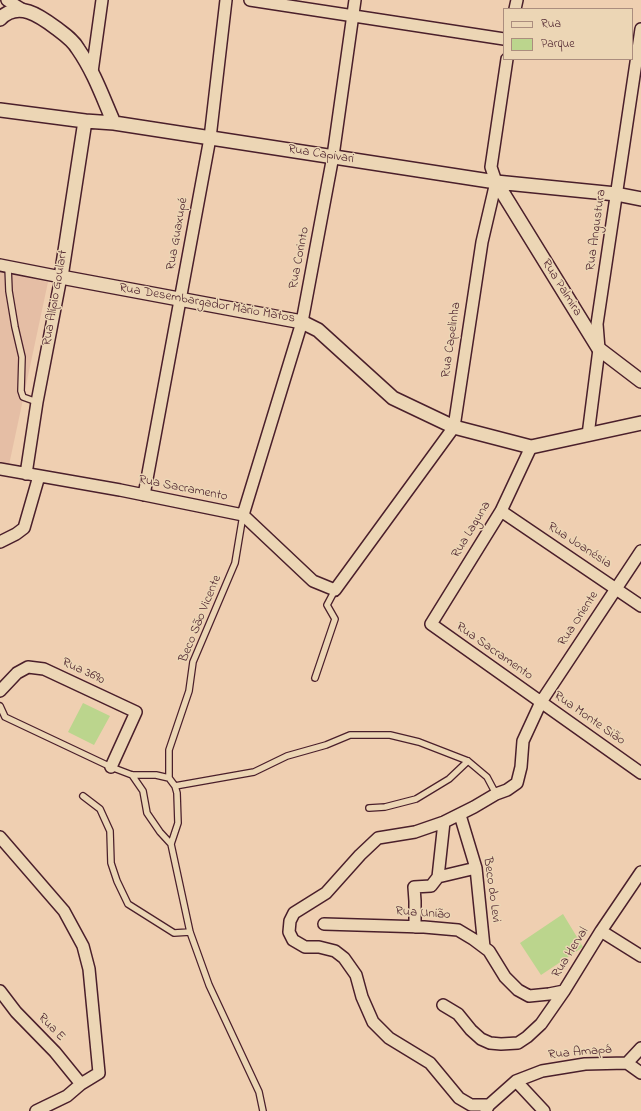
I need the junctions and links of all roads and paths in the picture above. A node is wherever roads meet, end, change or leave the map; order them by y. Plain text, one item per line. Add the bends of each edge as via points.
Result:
1 (7, 0) edge
2 (102, 0) edge
3 (226, 0) edge
4 (250, 0) edge
5 (355, 0) edge
6 (23, 10) junction
7 (352, 15) junction
8 (0, 19) edge
9 (641, 29) edge
10 (503, 39) edge
11 (96, 43) junction
12 (78, 47) junction
13 (637, 58) edge
14 (507, 60) edge
15 (92, 72) junction
16 (0, 110) edge
17 (85, 121) junction
18 (114, 123) junction
19 (210, 138) junction
20 (333, 156) junction
21 (496, 182) junction
22 (616, 194) junction
23 (641, 199) edge
24 (4, 266) edge
25 (61, 277) junction
26 (181, 299) junction
27 (302, 322) junction
28 (599, 349) junction
29 (641, 381) edge
30 (38, 402) junction
31 (641, 423) edge
32 (454, 427) junction
33 (588, 435) junction
34 (531, 447) junction
35 (0, 469) edge
36 (26, 474) junction
37 (39, 476) junction
38 (144, 496) junction
39 (501, 511) junction
40 (243, 515) junction
41 (0, 542) edge
42 (641, 551) edge
43 (616, 588) junction
44 (335, 590) junction
45 (641, 606) edge
46 (431, 624) joint
47 (315, 678) dead end
48 (0, 690) edge
49 (541, 702) junction
50 (0, 706) edge
51 (468, 761) junction
52 (111, 767) junction
53 (641, 773) edge
54 (132, 775) junction
55 (169, 778) junction
56 (175, 786) junction
57 (496, 794) junction
58 (84, 796) dead end
59 (369, 808) dead end
60 (460, 814) junction
61 (444, 822) junction
62 (0, 838) edge
63 (171, 844) junction
64 (476, 868) junction
65 (641, 872) edge
66 (438, 877) junction
67 (324, 924) dead end
68 (415, 926) junction
69 (601, 931) junction
70 (190, 932) junction
71 (484, 947) junction
72 (641, 956) edge
73 (0, 991) edge
74 (564, 991) junction
75 (443, 1005) dead end
76 (641, 1048) edge
77 (627, 1063) junction
78 (641, 1073) edge
79 (516, 1081) junction
80 (81, 1084) junction
81 (488, 1108) edge
82 (36, 1111) edge
83 (263, 1111) edge
84 (544, 1111) edge

1 - 6 street
2 - 11 street
3 - 19 street, Rua Guaxupé
4 - 7 street
5 - 7 street, Rua Corinto
6 - 8 street via 10,11
6 - 12 street via 34,13
7 - 10 street
7 - 20 street, Rua Corinto
9 - 13 street, Rua Angustura
11 - 12 street via 84,48
11 - 15 street
12 - 15 street
13 - 22 street, Rua Angustura
14 - 21 street, Rua Capelinha via 491,167
15 - 18 street
16 - 17 street, Rua Capivari
17 - 18 street, Rua Capivari
17 - 25 street, Rua Alípio Goulart
18 - 19 street, Rua Capivari
19 - 20 street, Rua Capivari
19 - 26 street, Rua Guaxupé
20 - 21 street, Rua Capivari
20 - 27 street, Rua Corinto
21 - 22 street, Rua Capivari
21 - 28 street, Rua Palmira
21 - 32 street, Rua Capelinha via 482,242
22 - 23 street, Rua Capivari
22 - 28 street, Rua Angustura via 598,324
24 - 25 street, Rua Desembargador Mário Matos
24 - 30 lane via 22,357 21,391 23,396
25 - 26 street, Rua Desembargador Mário Matos
25 - 30 street, Rua Alípio Goulart
26 - 27 street, Rua Desembargador Mário Matos
26 - 38 street, Rua Guaxupé
27 - 32 street, Rua Desembargador Mário Matos via 318,330 392,398
27 - 40 street, Rua Corinto
28 - 29 street, Rua Palmira
28 - 33 street, Rua Angustura
30 - 36 street, Rua Alípio Goulart
31 - 33 street, Rua Desembargador Mário Matos
32 - 34 street, Rua Desembargador Mário Matos
32 - 44 street, Rua Capelinha
33 - 34 street, Rua Desembargador Mário Matos
34 - 39 street, Rua Laguna
35 - 36 street, Rua Sacramento
36 - 37 street, Rua Sacramento
37 - 38 street, Rua Sacramento
37 - 41 street via 24,528
38 - 40 street, Rua Sacramento
39 - 43 street, Rua Joanésia
39 - 46 street, Rua Laguna
40 - 44 street via 313,581
40 - 55 lane, Beco São Vicente via 236,564 193,662 189,691 169,750
42 - 43 street, Rua Oriente
43 - 45 street, Rua Joanésia
43 - 49 street, Rua Oriente
44 - 47 lane via 327,605 335,618
46 - 49 street, Rua Sacramento
48 - 52 street, Rua 3690 via 17,673 28,667 44,669 136,712
49 - 53 street, Rua Monte Sião
49 - 57 street, Rua Oriente via 523,741 517,783
50 - 52 lane via 6,717
51 - 56 lane via 419,742 390,735 350,735 287,756 254,772
51 - 57 lane via 486,777
51 - 59 lane via 448,779 416,799 385,807
52 - 54 lane
54 - 55 lane
54 - 63 lane via 143,791 147,813
55 - 56 lane
56 - 63 lane via 178,823
57 - 60 street
58 - 70 lane via 100,809 110,831 111,862 128,904 174,933
60 - 61 street
60 - 64 street, Beco do Levi
61 - 66 street
61 - 81 street via 415,832 378,838 360,854 326,893 294,913 289,932 293,940 305,947 335,951 344,958 356,976 373,1022 389,1038 430,1063 459,1098 471,1105
62 - 80 street via 64,911 83,946 89,969 99,1073
63 - 70 lane
64 - 66 street
64 - 71 street, Beco do Levi
65 - 69 street, Rua Herval
66 - 68 street via 431,886 414,887
67 - 68 street, Rua União
68 - 71 street, Rua União via 458,930
69 - 72 street
69 - 74 street, Rua Herval
70 - 83 lane via 209,985 259,1092
71 - 74 street, Rua União via 505,977 518,990 529,996
73 - 80 street, Rua E
74 - 75 street, Rua Herval via 541,1024 518,1043 490,1043 481,1039 458,1014
76 - 77 street, Rua Amapá
77 - 78 street
77 - 79 street, Rua Amapá via 585,1064 542,1070
79 - 81 street
79 - 84 street
80 - 82 street via 67,1096

